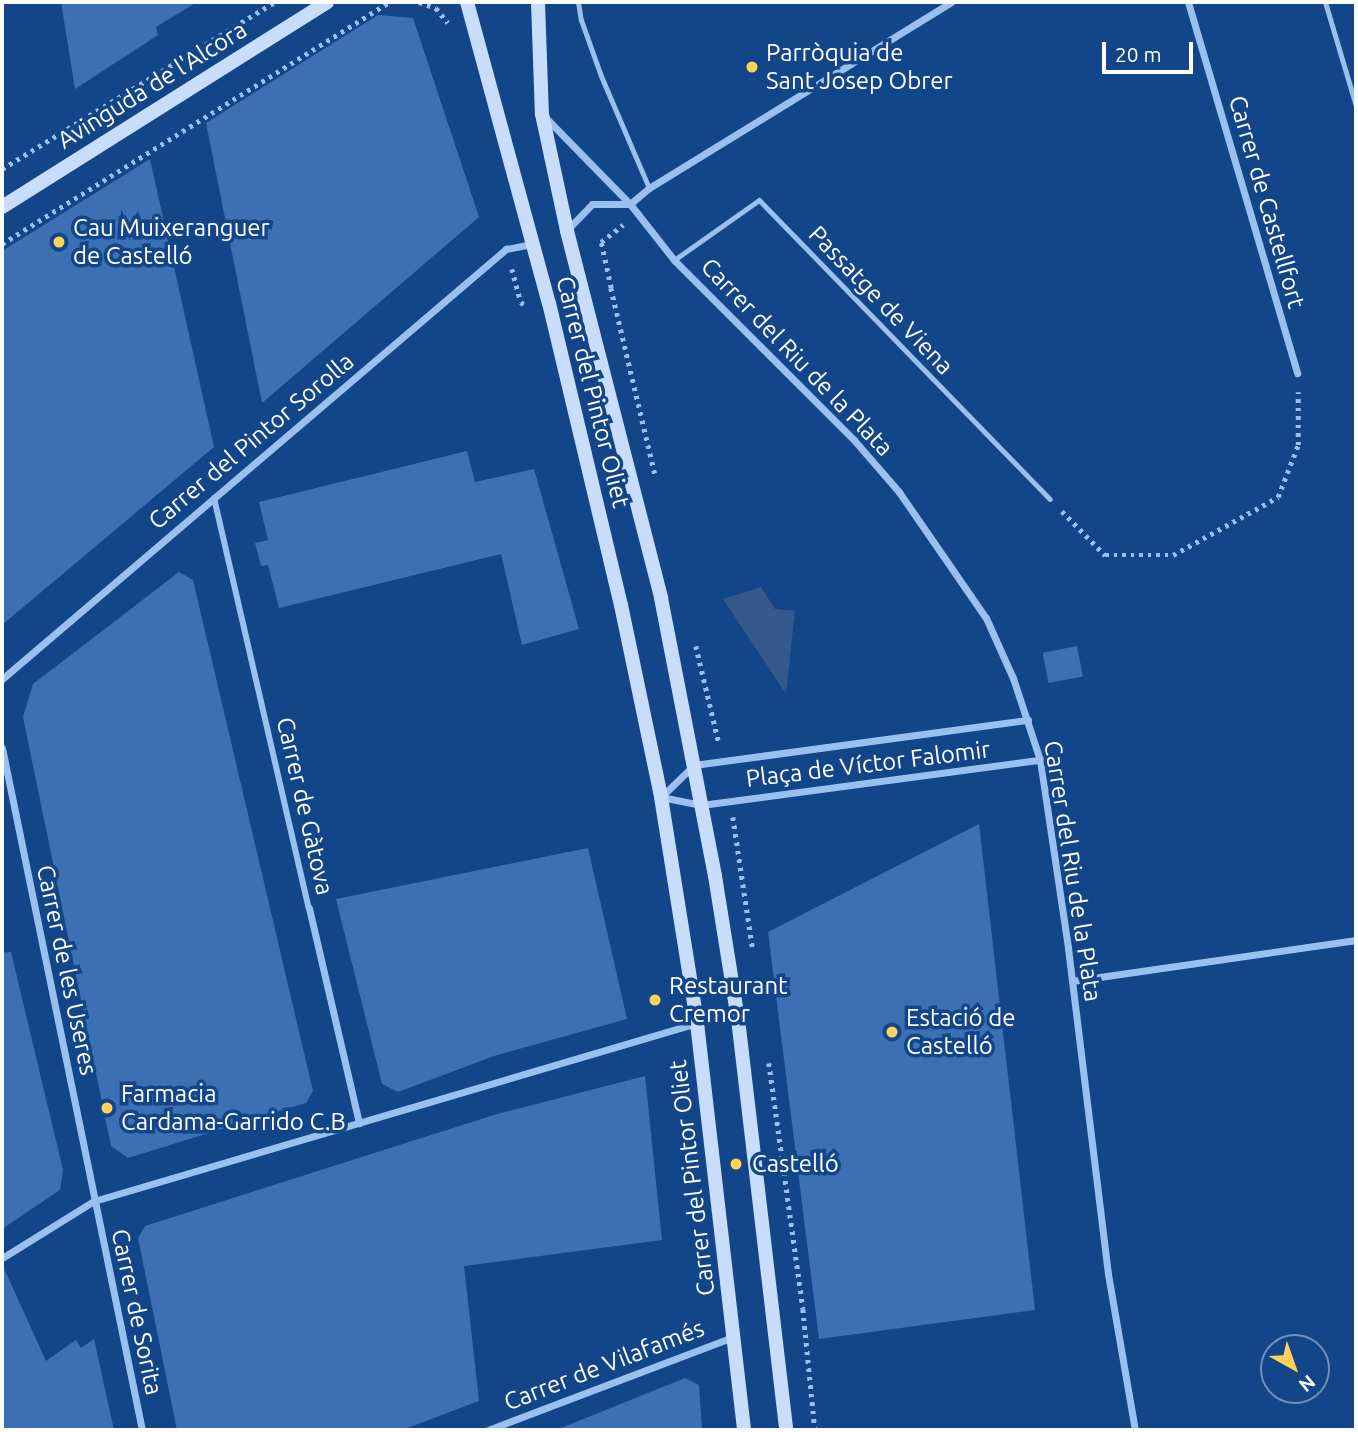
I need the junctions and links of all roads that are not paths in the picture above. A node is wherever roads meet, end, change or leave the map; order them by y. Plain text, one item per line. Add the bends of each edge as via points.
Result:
1 (327, 2) edge
2 (467, 2) edge
3 (538, 2) edge
4 (578, 2) edge
5 (951, 2) edge
6 (1188, 2) edge
7 (1336, 2) edge
8 (1326, 3) edge
9 (1356, 106) edge
10 (542, 114) junction
11 (649, 188) junction
12 (630, 204) junction
13 (2, 207) edge
14 (567, 231) junction
15 (531, 244) junction
16 (674, 260) junction
17 (1297, 373) road end
18 (214, 498) junction
19 (1050, 499) road end
20 (2, 679) edge
21 (1028, 720) junction
22 (2, 748) edge
23 (1040, 760) junction
24 (694, 765) junction
25 (661, 797) junction
26 (701, 805) junction
27 (309, 908) joint
28 (1356, 940) edge
29 (1072, 981) junction
30 (697, 1023) junction
31 (359, 1123) junction
32 (94, 1201) junction
33 (2, 1258) edge
34 (734, 1336) junction
35 (142, 1430) edge
36 (488, 1430) edge
37 (744, 1430) edge
38 (786, 1430) edge
39 (1135, 1430) edge

1 - 13 main road, Avinguda de l'Alcora
2 - 15 main road, Carrer del Pintor Oliet
3 - 10 main road, Carrer del Pintor Oliet
4 - 11 lane via 601,76
5 - 11 street
6 - 17 street, Carrer de Castellfort
7 - 8 lane
8 - 9 lane
10 - 12 street, Carrer del Riu de la Plata
10 - 14 main road, Carrer del Pintor Oliet
11 - 12 street
12 - 14 street via 592,204
12 - 16 street, Carrer del Riu de la Plata
14 - 24 main road, Carrer del Pintor Oliet via 661,598
15 - 18 street, Carrer del Pintor Sorolla via 506,249
15 - 25 main road, Carrer del Pintor Oliet via 621,605
16 - 19 lane, Passatge de Viena via 759,200
16 - 21 street, Carrer del Riu de la Plata via 855,440 900,492 986,618
18 - 20 street, Carrer del Pintor Sorolla
18 - 27 street, Carrer de Gàtova
21 - 23 street, Carrer del Riu de la Plata
21 - 24 street, Plaça de Víctor Falomir
22 - 32 street, Carrer de les Useres
23 - 26 street, Plaça de Víctor Falomir
23 - 29 street, Carrer del Riu de la Plata
24 - 25 street
24 - 26 main road, Carrer del Pintor Oliet
25 - 26 street
25 - 30 main road, Carrer del Pintor Oliet
26 - 38 main road, Carrer del Pintor Oliet via 738,1019
27 - 31 street, Carrer de Gàtova
28 - 29 street
29 - 39 street, Carrer del Riu de la Plata via 1108,1274
30 - 31 street
30 - 34 main road, Carrer del Pintor Oliet
31 - 32 street
32 - 33 street
32 - 35 street, Carrer de Sorita
34 - 36 street, Carrer de Vilafamés
34 - 37 main road, Carrer del Pintor Oliet

